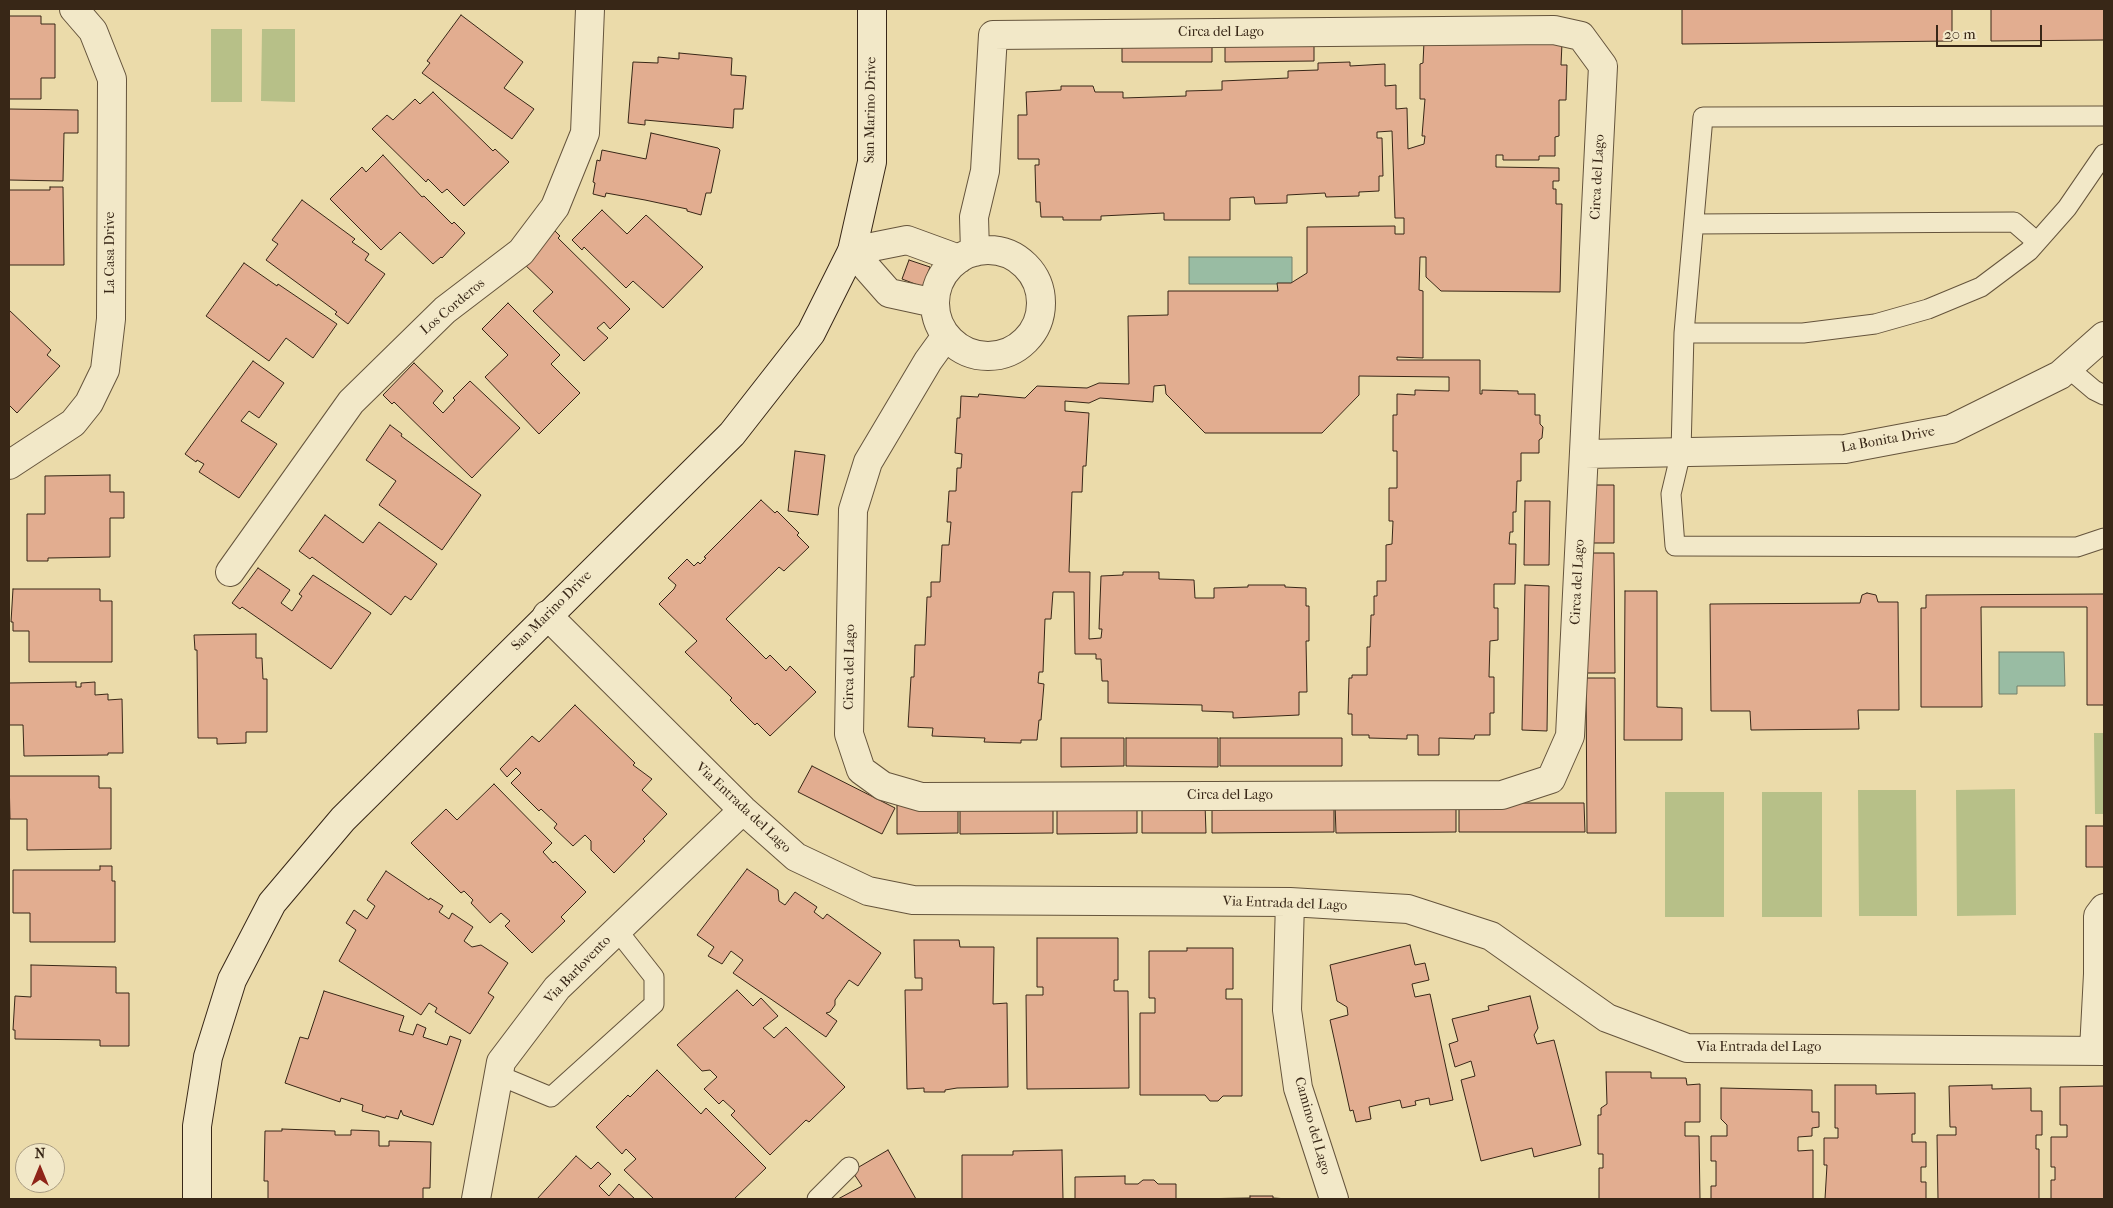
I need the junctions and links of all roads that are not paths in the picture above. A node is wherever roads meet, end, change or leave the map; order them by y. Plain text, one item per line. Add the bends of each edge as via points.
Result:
1 (74, 9) edge
2 (590, 9) edge
3 (872, 9) edge
4 (2104, 116) edge
5 (2104, 154) edge
6 (1694, 224) junction
7 (2037, 242) junction
8 (852, 251) junction
9 (967, 255) junction
10 (935, 303) junction
11 (1684, 333) junction
12 (946, 336) junction
13 (2104, 336) edge
14 (2068, 368) junction
15 (2104, 395) edge
16 (1681, 452) junction
17 (1585, 454) junction
18 (9, 465) edge
19 (2104, 538) edge
20 (230, 572) dead end
21 (547, 615) junction
22 (743, 810) junction
23 (1290, 902) junction
24 (2104, 908) edge
25 (618, 930) junction
26 (2099, 1050) edge
27 (498, 1075) junction
28 (849, 1166) dead end
29 (197, 1199) edge
30 (476, 1199) edge
31 (818, 1199) edge
32 (1334, 1199) edge

1 - 18 street, La Casa Drive via 93,31 112,79 111,318 105,370 89,402 72,422
2 - 20 street, Los Corderos via 585,133 555,207 521,252 445,310 351,402
3 - 8 street, San Marino Drive via 872,162
4 - 6 lane via 1703,117
5 - 7 lane via 2067,208
6 - 7 lane via 2014,222
6 - 11 lane
7 - 11 lane via 1981,287 1875,324 1803,333
8 - 9 street via 907,240
8 - 10 street via 889,293
8 - 21 street, San Marino Drive via 811,333 732,434
9 - 10 street via 946,270 937,286
9 - 12 street via 993,250 1010,255 1025,265 1041,296 1040,314 1034,330 1023,343 1008,352 991,356 966,351
9 - 17 street, Circa del Lago via 985,171 993,35 1554,30 1581,36 1604,66
10 - 12 street via 938,321
11 - 16 lane
12 - 17 street, Circa del Lago via 868,462 853,510 849,734 861,770 883,786 921,797 1502,794 1551,779 1570,736
13 - 14 street, La Bonita Drive
14 - 15 lane
14 - 16 street, La Bonita Drive via 2060,375 1951,429 1845,449
16 - 17 street, La Bonita Drive
16 - 19 lane via 1671,494 1675,546 2077,546
21 - 22 street, Via Entrada del Lago
21 - 29 street, San Marino Drive via 344,819 272,903 232,980 208,1057 197,1126
22 - 23 street, Via Entrada del Lago via 796,857 868,891 913,900
22 - 25 street, Via Barlovento
23 - 26 street, Via Entrada del Lago via 1408,908 1491,936 1607,1018 1686,1048
23 - 32 street, Camino del Lago via 1287,1010 1298,1088
24 - 26 street, Via Entrada del Lago via 2098,916
25 - 27 street, Via Barlovento via 557,988 501,1062
25 - 27 lane via 654,977 654,1004 551,1097
27 - 30 street, Via Barlovento
28 - 31 lane

